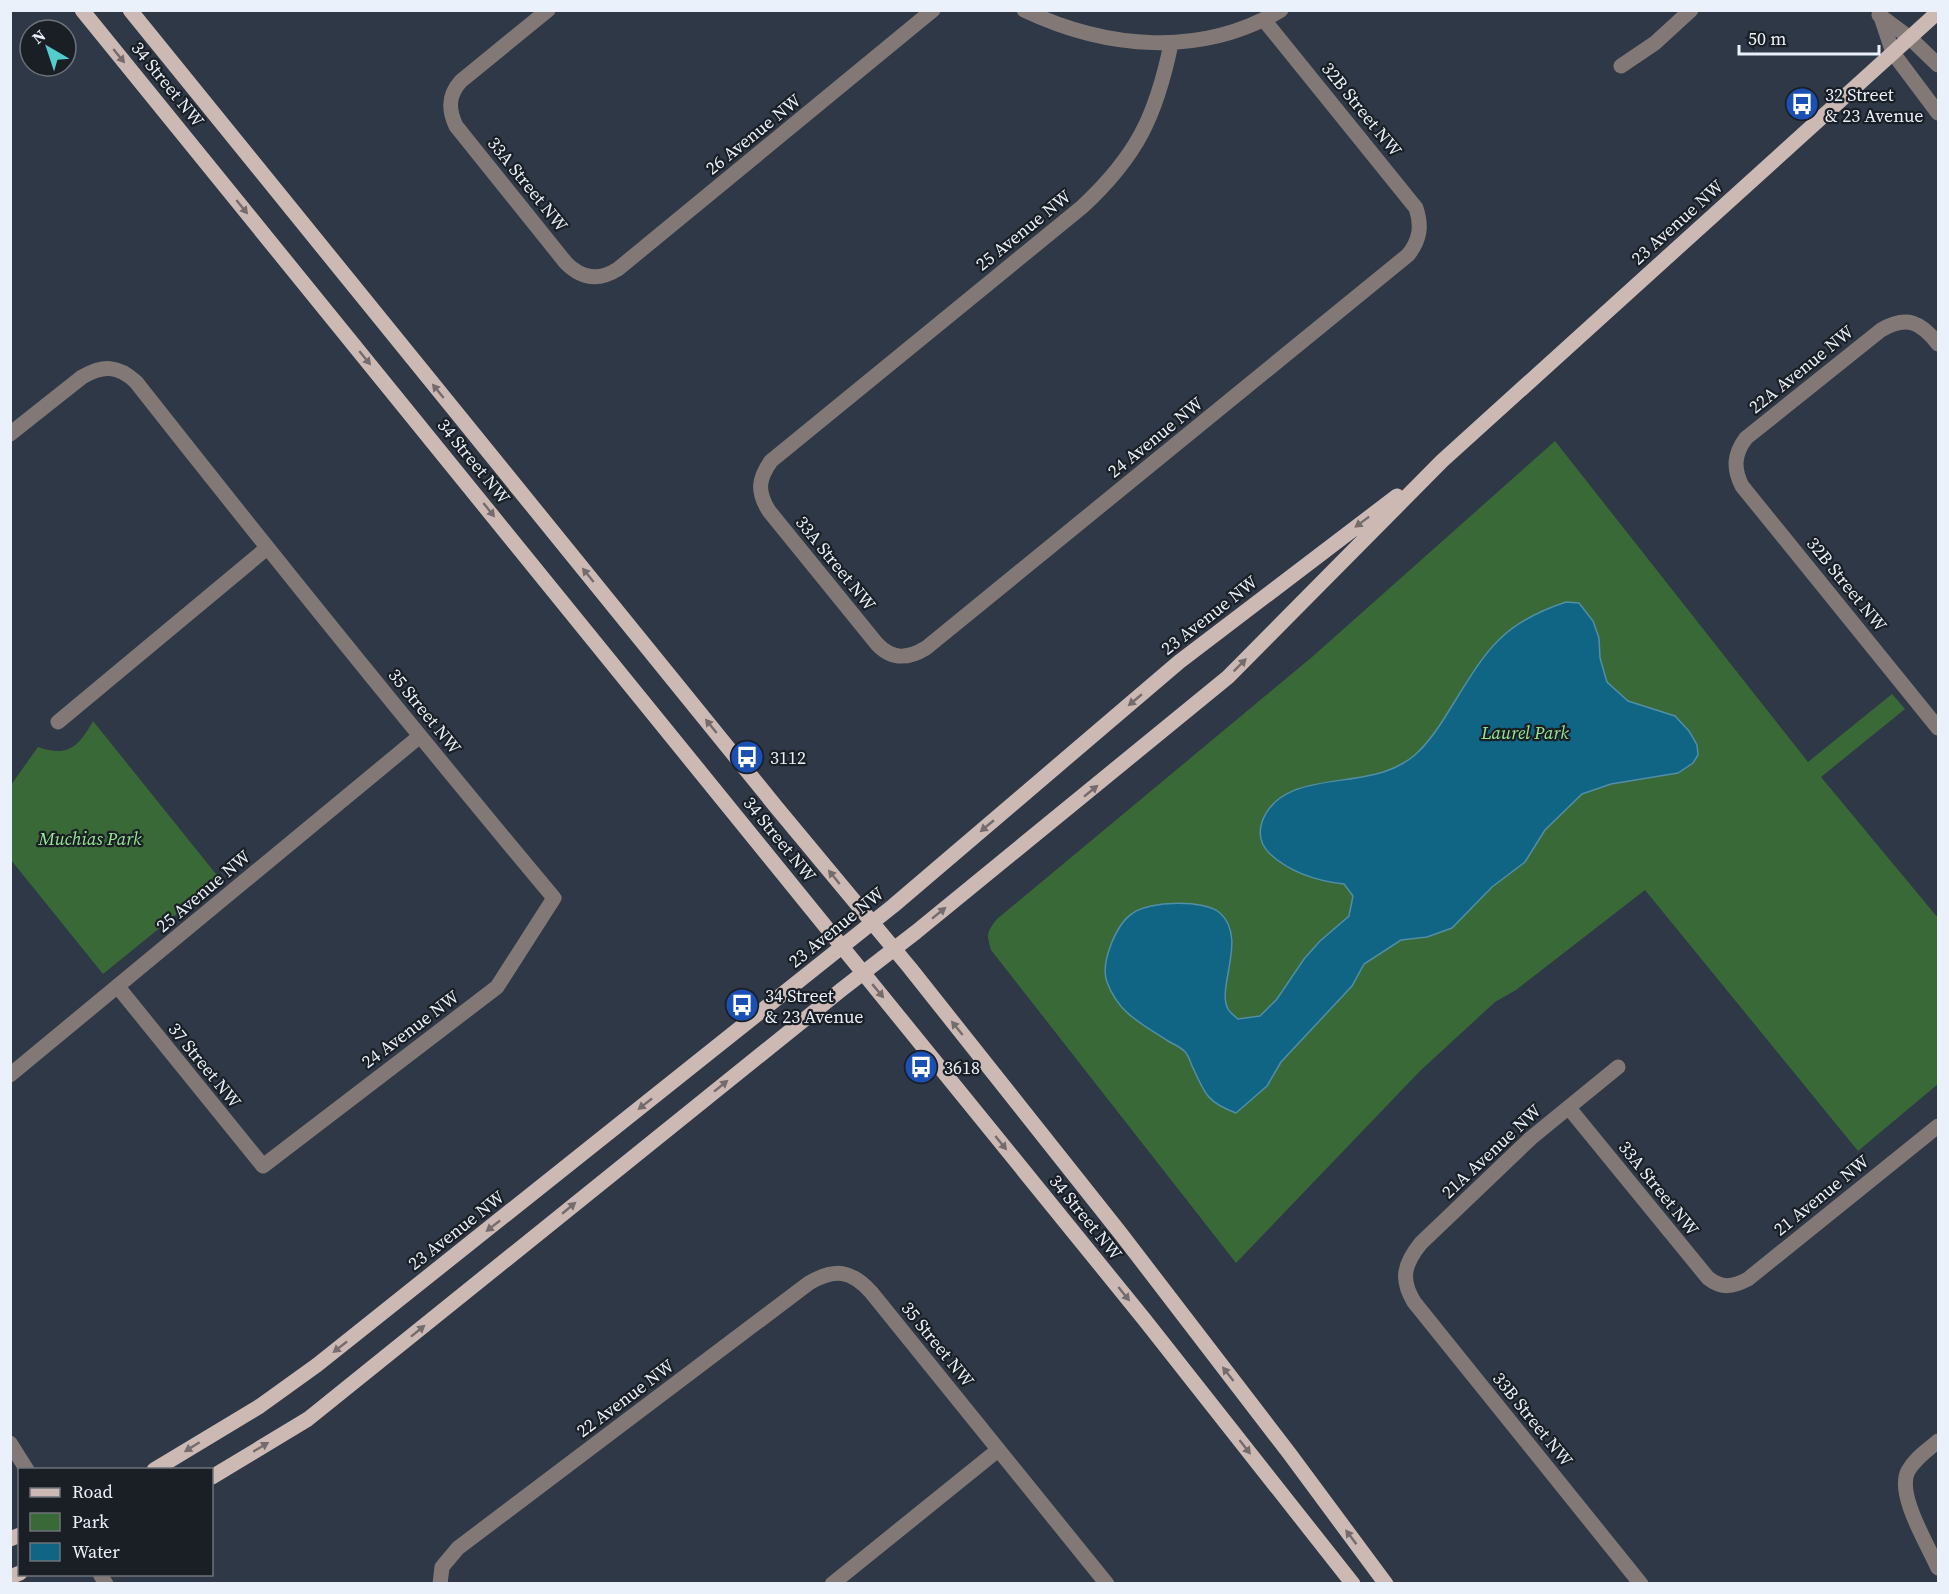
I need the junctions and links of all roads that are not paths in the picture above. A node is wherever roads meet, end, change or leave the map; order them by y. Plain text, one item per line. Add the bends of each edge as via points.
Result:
1 (82, 10) edge
2 (130, 10) edge
3 (548, 10) edge
4 (933, 10) edge
5 (1024, 10) edge
6 (1281, 10) edge
7 (1691, 10) edge
8 (1938, 12) edge
9 (1878, 14) edge
10 (1264, 20) junction
11 (1910, 38) junction
12 (1171, 44) junction
13 (1893, 53) junction
14 (1621, 66) dead end
15 (1938, 66) edge
16 (1938, 113) edge
17 (1420, 227) joint
18 (592, 277) joint
19 (1938, 344) edge
20 (10, 434) edge
21 (1442, 461) junction
22 (1735, 461) joint
23 (760, 484) joint
24 (267, 548) junction
25 (897, 657) joint
26 (58, 722) dead end
27 (1938, 729) edge
28 (420, 736) junction
29 (555, 898) joint
30 (871, 923) junction
31 (841, 946) junction
32 (893, 950) junction
33 (862, 972) junction
34 (118, 987) junction
35 (1618, 1067) dead end
36 (10, 1075) edge
37 (1569, 1108) junction
38 (1938, 1126) edge
39 (263, 1166) joint
40 (839, 1273) joint
41 (1405, 1275) joint
42 (1724, 1287) joint
43 (1938, 1441) edge
44 (10, 1443) edge
45 (998, 1450) junction
46 (26, 1468) edge
47 (157, 1468) edge
48 (213, 1476) edge
49 (1938, 1568) edge
50 (440, 1584) edge
51 (832, 1584) edge
52 (1107, 1584) edge
53 (1353, 1584) edge
54 (1386, 1584) edge
55 (1641, 1584) edge

1 -> 31 main road, 34 Street NW
30 -> 2 main road, 34 Street NW
3 - 18 street, 33A Street NW via 455,87 450,109 456,126 566,263
4 - 18 street, 26 Avenue NW via 618,269 609,275
5 - 12 street via 1063,27 1110,39
6 - 10 street
7 - 14 street via 1655,43
8 - 11 main road, 23 Avenue NW
9 - 11 street
9 - 13 street
10 - 12 street via 1221,35
10 - 17 street, 32B Street NW via 1410,200
11 - 13 main road, 23 Avenue NW
11 - 15 street
12 - 23 street, 25 Avenue NW via 1148,124 1103,189 771,461
13 - 16 street
13 - 21 main road, 23 Avenue NW
17 - 25 street, 24 Avenue NW via 1415,246 1399,263 926,648
19 - 22 street, 22A Avenue NW via 1921,327 1903,321 1881,330 1746,438
20 - 24 street, 35 Street NW via 82,376 110,367 120,370 136,382
21 -> 30 main road, 23 Avenue NW via 1179,662
32 -> 21 main road, 23 Avenue NW via 1228,677
22 - 27 street, 32B Street NW via 1742,486
23 - 25 street, 33A Street NW via 762,501 769,511 877,644
24 - 26 street
24 - 28 street, 35 Street NW
28 - 29 street, 35 Street NW
28 - 34 street, 25 Avenue NW
29 - 39 street, 24 Avenue NW via 497,987
30 - 31 main road, 23 Avenue NW
30 - 32 main road, 34 Street NW
31 - 33 main road, 34 Street NW
31 -> 47 main road, 23 Avenue NW via 317,1365 260,1406
32 - 33 main road, 23 Avenue NW
54 -> 32 main road, 34 Street NW via 1114,1226
48 -> 33 main road, 23 Avenue NW via 308,1419
33 -> 53 main road, 34 Street NW
34 - 36 street, 25 Avenue NW
34 - 39 street, 37 Street NW
35 - 37 street, 21A Avenue NW
37 - 41 street, 21A Avenue NW via 1531,1138 1421,1243
37 - 42 street, 33A Street NW via 1707,1278
38 - 42 street, 21 Avenue NW via 1748,1279
40 - 45 street, 35 Street NW via 856,1278 871,1292
40 - 50 street, 22 Avenue NW via 819,1277 800,1290 458,1548 442,1567
41 - 55 street, 33B Street NW via 1407,1292 1414,1302
43 - 49 street via 1915,1460 1904,1482 1909,1503
44 - 46 street
45 - 51 street
45 - 52 street, 35 Street NW

